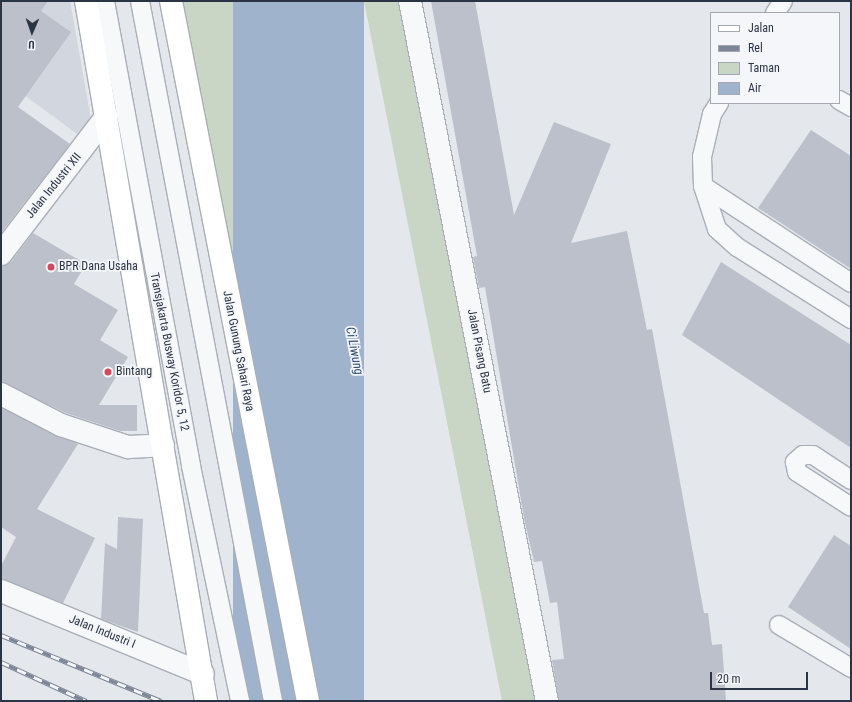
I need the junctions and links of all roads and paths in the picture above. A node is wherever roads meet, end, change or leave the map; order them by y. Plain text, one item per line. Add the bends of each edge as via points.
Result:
1 (86, 1) edge
2 (106, 1) edge
3 (140, 1) edge
4 (171, 1) edge
5 (410, 1) edge
6 (783, 1) edge
7 (776, 12) edge
8 (840, 101) edge
9 (718, 104) edge
10 (851, 107) edge
11 (107, 116) junction
12 (703, 186) junction
13 (1, 254) edge
14 (851, 283) edge
15 (851, 319) edge
16 (1, 394) edge
17 (163, 445) junction
18 (851, 480) edge
19 (851, 507) edge
20 (1, 591) edge
21 (779, 625) dead end
22 (851, 668) edge
23 (203, 674) junction
24 (206, 701) edge
25 (240, 701) edge
26 (273, 701) edge
27 (308, 701) edge
28 (547, 701) edge

1 - 11 main road
2 - 25 lane, Transjakarta Busway Koridor 5, 12 via 191,466
3 - 26 lane
4 - 27 main road, Jalan Gunung Sahari Raya
5 - 28 street, Jalan Pisang Batu
6 - 7 lane
8 - 10 lane
9 - 12 lane via 712,114 702,157
11 - 13 street, Jalan Industri XII
11 - 17 main road
12 - 14 lane
12 - 15 lane via 717,229 738,247
16 - 17 street via 61,425 128,448
17 - 23 main road
18 - 19 lane via 813,455 803,455 796,462 797,472
20 - 23 street, Jalan Industri I
21 - 22 lane
23 - 24 main road

